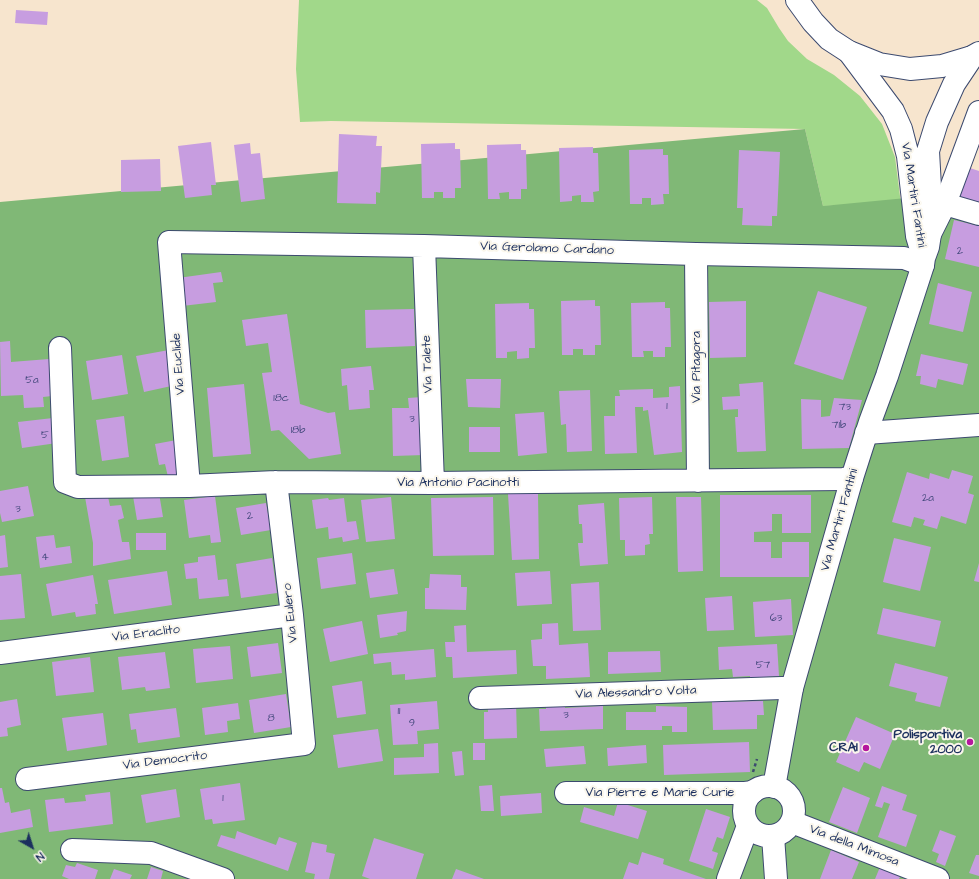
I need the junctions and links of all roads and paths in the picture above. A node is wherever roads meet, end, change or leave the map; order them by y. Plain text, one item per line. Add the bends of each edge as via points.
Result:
1 (797, 0) edge
2 (849, 52) junction
3 (976, 55) edge
4 (979, 112) edge
5 (945, 204) junction
6 (979, 214) edge
7 (930, 234) junction
8 (170, 242) joint
9 (424, 246) junction
10 (696, 254) junction
11 (923, 262) junction
12 (60, 348) dead end
13 (979, 425) edge
14 (866, 433) junction
15 (852, 478) junction
16 (698, 481) junction
17 (276, 482) junction
18 (433, 483) junction
19 (189, 486) junction
20 (292, 615) junction
21 (0, 654) edge
22 (792, 688) junction
23 (480, 698) dead end
24 (304, 744) joint
25 (27, 779) dead end
26 (774, 787) junction
27 (753, 792) junction
28 (566, 793) dead end
29 (792, 822) junction
30 (748, 826) junction
31 (773, 836) junction
32 (72, 850) dead end
33 (223, 879) edge
34 (728, 879) edge
35 (776, 879) edge
36 (938, 879) edge

1 - 2 street via 812,22 829,39
2 - 3 street via 878,64 910,69 942,66
2 - 11 street, Via Martiri Fantini via 893,112 901,129 908,156 917,236
3 - 7 street, Via Martiri Fantini via 954,84 937,122 928,151
4 - 5 street
5 - 6 street
5 - 7 street
7 - 11 street, Via Martiri Fantini
8 - 9 street, Via Gerolamo Cardano
8 - 19 street, Via Euclide
9 - 10 street, Via Gerolamo Cardano
9 - 18 street, Via Talete
10 - 11 street, Via Gerolamo Cardano via 904,258
10 - 16 street, Via Pitagora
11 - 14 street, Via Martiri Fantini
12 - 19 street, Via Antonio Pacinotti via 65,482 78,487
13 - 14 street
14 - 15 street, Via Martiri Fantini
15 - 16 street, Via Antonio Pacinotti
15 - 22 street, Via Martiri Fantini
16 - 18 street, Via Antonio Pacinotti
17 - 18 street, Via Antonio Pacinotti
17 - 19 street, Via Antonio Pacinotti
17 - 20 street, Via Eulero
20 - 21 street, Via Eraclito
20 - 24 street, Via Eulero
22 - 23 street, Via Alessandro Volta
22 - 26 street, Via Martiri Fantini
24 - 25 street, Via Democrito
26 - 27 street via 763,787
26 - 29 street via 789,797 794,808
27 - 28 street, Via Pierre e Marie Curie
27 - 30 street via 747,800 744,812
29 - 31 street via 784,832
29 - 36 street, Via della Mimosa
30 - 31 street via 760,835
30 - 34 street
31 - 35 street
32 - 33 street via 150,853

